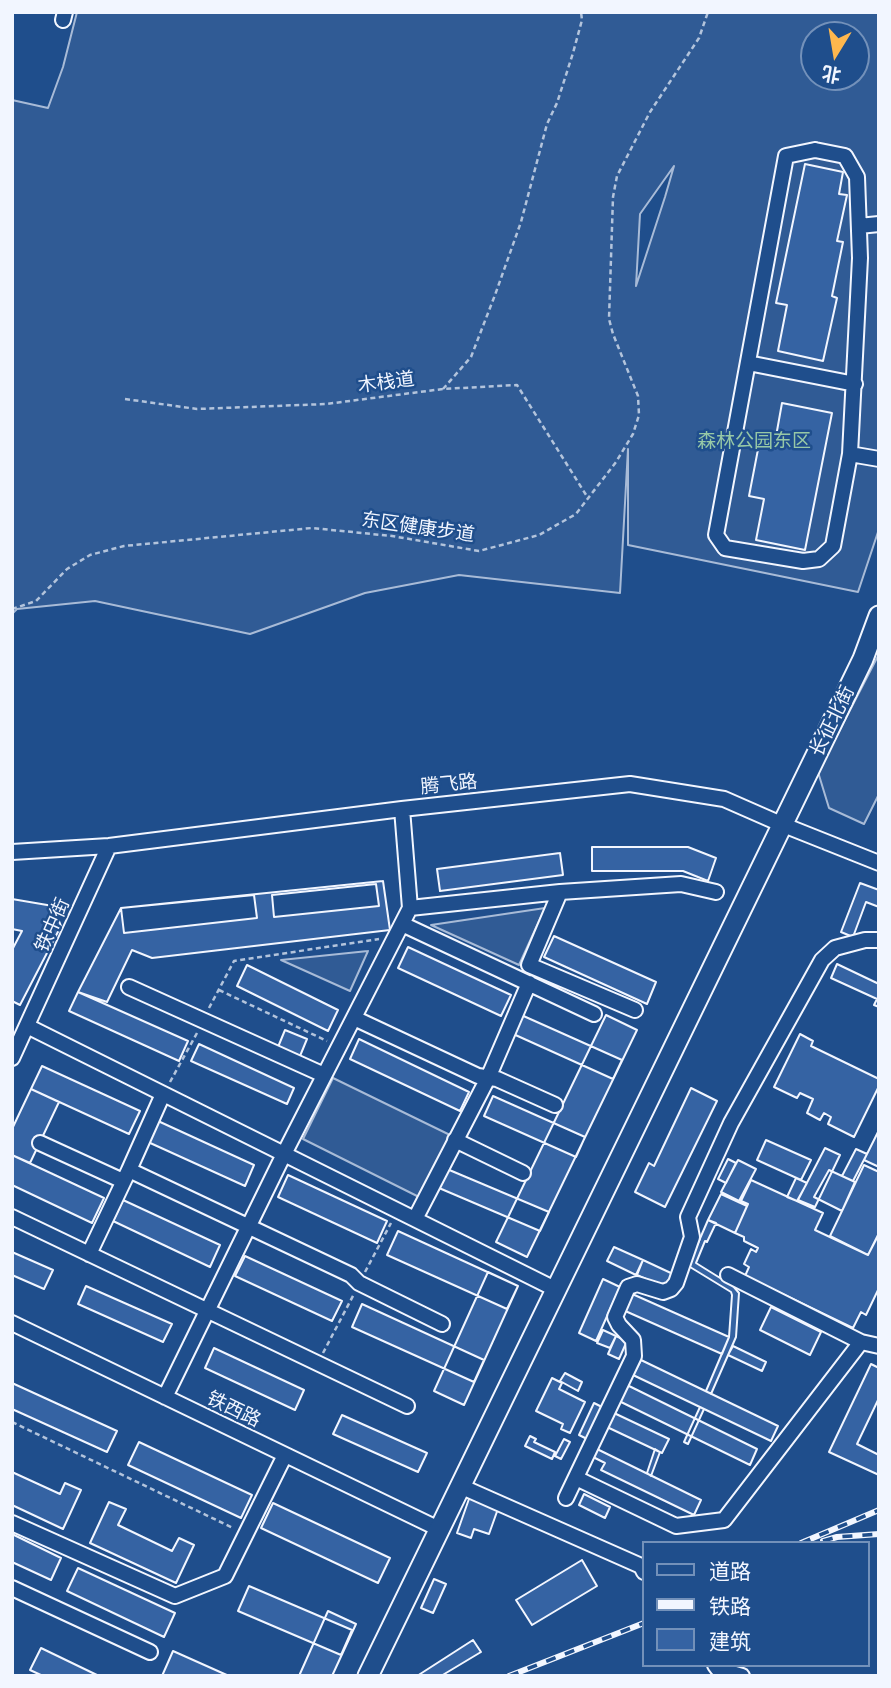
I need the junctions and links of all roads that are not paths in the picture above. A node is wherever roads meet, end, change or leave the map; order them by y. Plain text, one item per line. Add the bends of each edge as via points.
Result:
1 (879, 224) edge
2 (859, 226) junction
3 (748, 363) junction
4 (855, 384) junction
5 (850, 454) junction
6 (879, 459) edge
7 (879, 616) edge
8 (402, 809) junction
9 (781, 824) junction
10 (109, 846) junction
11 (12, 852) edge
12 (879, 863) edge
13 (716, 891) dead end
14 (560, 892) junction
15 (410, 908) junction
16 (399, 930) junction
17 (879, 940) edge
18 (529, 983) junction
19 (129, 988) dead end
20 (635, 1010) dead end
21 (594, 1014) dead end
22 (354, 1018) junction
23 (27, 1027) junction
24 (12, 1058) edge
25 (324, 1075) junction
26 (488, 1078) junction
27 (163, 1094) junction
28 (555, 1105) dead end
29 (455, 1140) junction
30 (40, 1143) dead end
31 (284, 1154) junction
32 (523, 1173) dead end
33 (126, 1175) junction
34 (12, 1217) edge
35 (415, 1219) junction
36 (248, 1226) junction
37 (89, 1254) junction
38 (728, 1275) dead end
39 (555, 1289) junction
40 (207, 1311) junction
41 (442, 1324) dead end
42 (14, 1328) edge
43 (862, 1342) junction
44 (879, 1346) edge
45 (165, 1397) junction
46 (407, 1406) dead end
47 (285, 1455) junction
48 (576, 1478) junction
49 (460, 1486) junction
50 (566, 1498) dead end
51 (12, 1523) edge
52 (439, 1529) junction
53 (642, 1568) edge
54 (12, 1588) edge
55 (150, 1652) dead end
56 (716, 1667) edge
57 (368, 1676) edge
58 (742, 1676) edge

1 - 2 street
2 - 3 street via 857,177 845,156 815,150 786,156
2 - 4 street
3 - 4 street
3 - 5 street via 716,535 726,548 803,561 819,559 833,546
4 - 5 street
5 - 6 street
7 - 9 main road, 长征北街 via 863,659
8 - 9 street, 腾飞路 via 630,784 724,799
8 - 10 street, 腾飞路
8 - 15 street
9 - 12 street, 腾飞路
9 - 39 main road, 长征北街
10 - 11 street, 腾飞路
10 - 23 street, 铁中街
13 - 14 street via 681,884
14 - 15 street
14 - 20 street via 529,965
15 - 16 street
16 - 18 street
16 - 22 street
17 - 48 street via 835,948 822,960 731,1123 688,1217 692,1237 676,1283 663,1292 636,1284 628,1287 615,1317 633,1340 634,1356
18 - 21 street
18 - 26 street
19 - 25 street
22 - 25 street
22 - 26 street
23 - 24 street, 铁中街
23 - 27 street
25 - 31 street
26 - 28 street
26 - 29 street
27 - 31 street
27 - 33 street
29 - 32 street
29 - 35 street
30 - 33 street
31 - 35 street
31 - 36 street
33 - 36 street
33 - 37 street
34 - 37 street
35 - 39 street
36 - 40 street
36 - 41 street
37 - 40 street
38 - 43 street
39 - 49 main road, 长征北街
40 - 45 street
40 - 46 street
42 - 45 street, 铁西路
43 - 44 street
43 - 48 street via 724,1520 676,1527
45 - 47 street, 铁西路
47 - 51 street via 225,1576 175,1596
47 - 52 street, 铁西路
48 - 50 street
49 - 52 main road, 长征北街
49 - 53 street
52 - 57 main road, 长征北街
54 - 55 street
56 - 58 street

